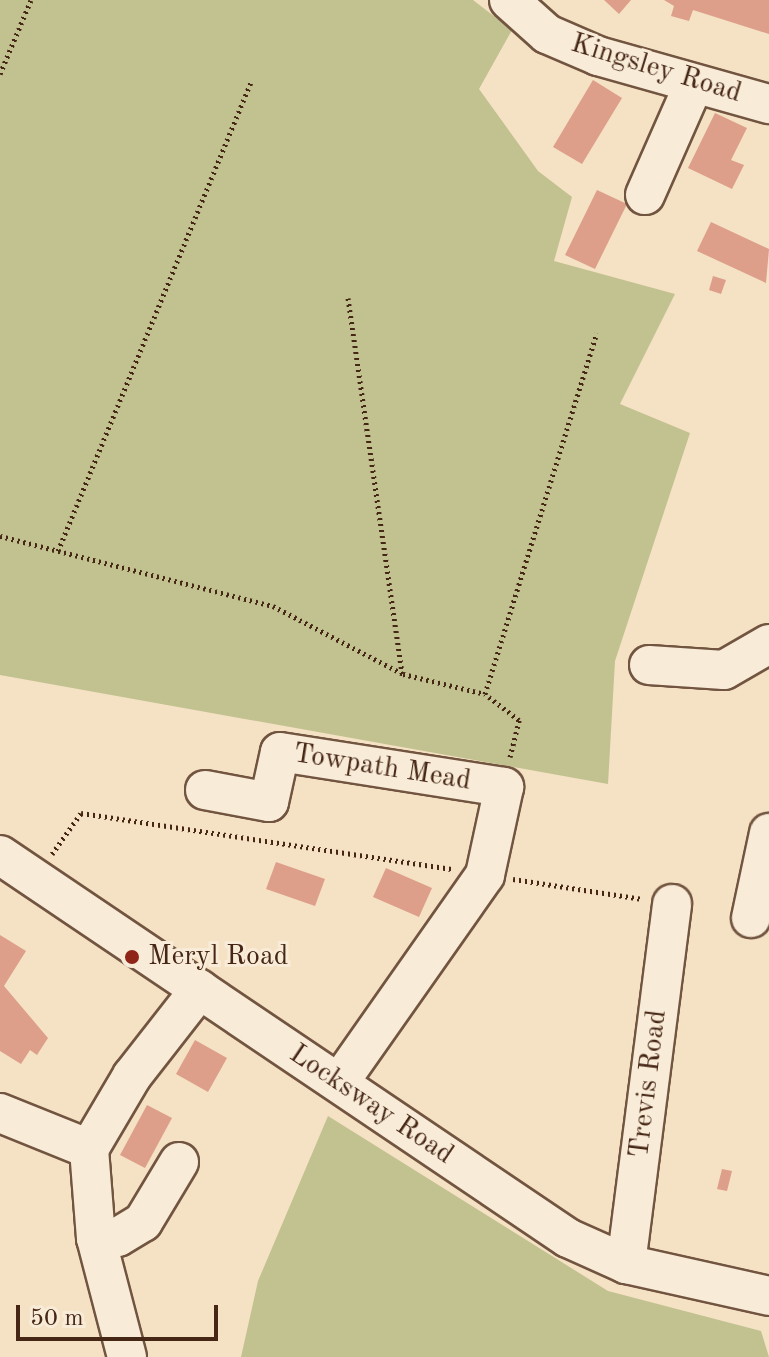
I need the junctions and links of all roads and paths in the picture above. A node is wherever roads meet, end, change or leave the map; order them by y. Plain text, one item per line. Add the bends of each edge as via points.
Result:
1 (31, 0) edge
2 (509, 0) edge
3 (0, 74) edge
4 (251, 82) dead end
5 (694, 84) junction
6 (769, 104) edge
7 (645, 195) dead end
8 (348, 298) dead end
9 (597, 333) dead end
10 (0, 536) edge
11 (58, 551) junction
12 (769, 644) edge
13 (649, 665) dead end
14 (403, 674) junction
15 (485, 694) junction
16 (504, 787) junction
17 (205, 790) dead end
18 (769, 833) edge
19 (0, 855) edge
20 (485, 875) junction
21 (35, 879) junction
22 (672, 904) joint
23 (751, 918) dead end
24 (200, 989) junction
25 (339, 1083) junction
26 (0, 1113) edge
27 (89, 1149) junction
28 (179, 1162) dead end
29 (96, 1238) junction
30 (626, 1264) junction
31 (769, 1296) edge
32 (127, 1357) edge

1 - 3 path
2 - 5 street, Kingsley Road via 544,43
4 - 11 path
5 - 6 street, Kingsley Road
5 - 7 street
8 - 14 path
9 - 15 path
10 - 11 path
11 - 14 path via 273,606
12 - 13 street via 724,670
14 - 15 path
15 - 16 path via 519,720
16 - 17 street, Towpath Mead via 280,752 269,802
16 - 20 street
18 - 23 street
19 - 21 street, Locksway Road
20 - 21 path via 81,813
20 - 22 path
20 - 25 street
21 - 24 street, Locksway Road
22 - 30 street, Trevis Road
24 - 25 street, Locksway Road
24 - 27 street via 132,1076
25 - 30 street, Locksway Road via 568,1238
26 - 27 street
27 - 29 street
28 - 29 street via 143,1222 118,1237
29 - 32 street
30 - 31 street, Locksway Road

